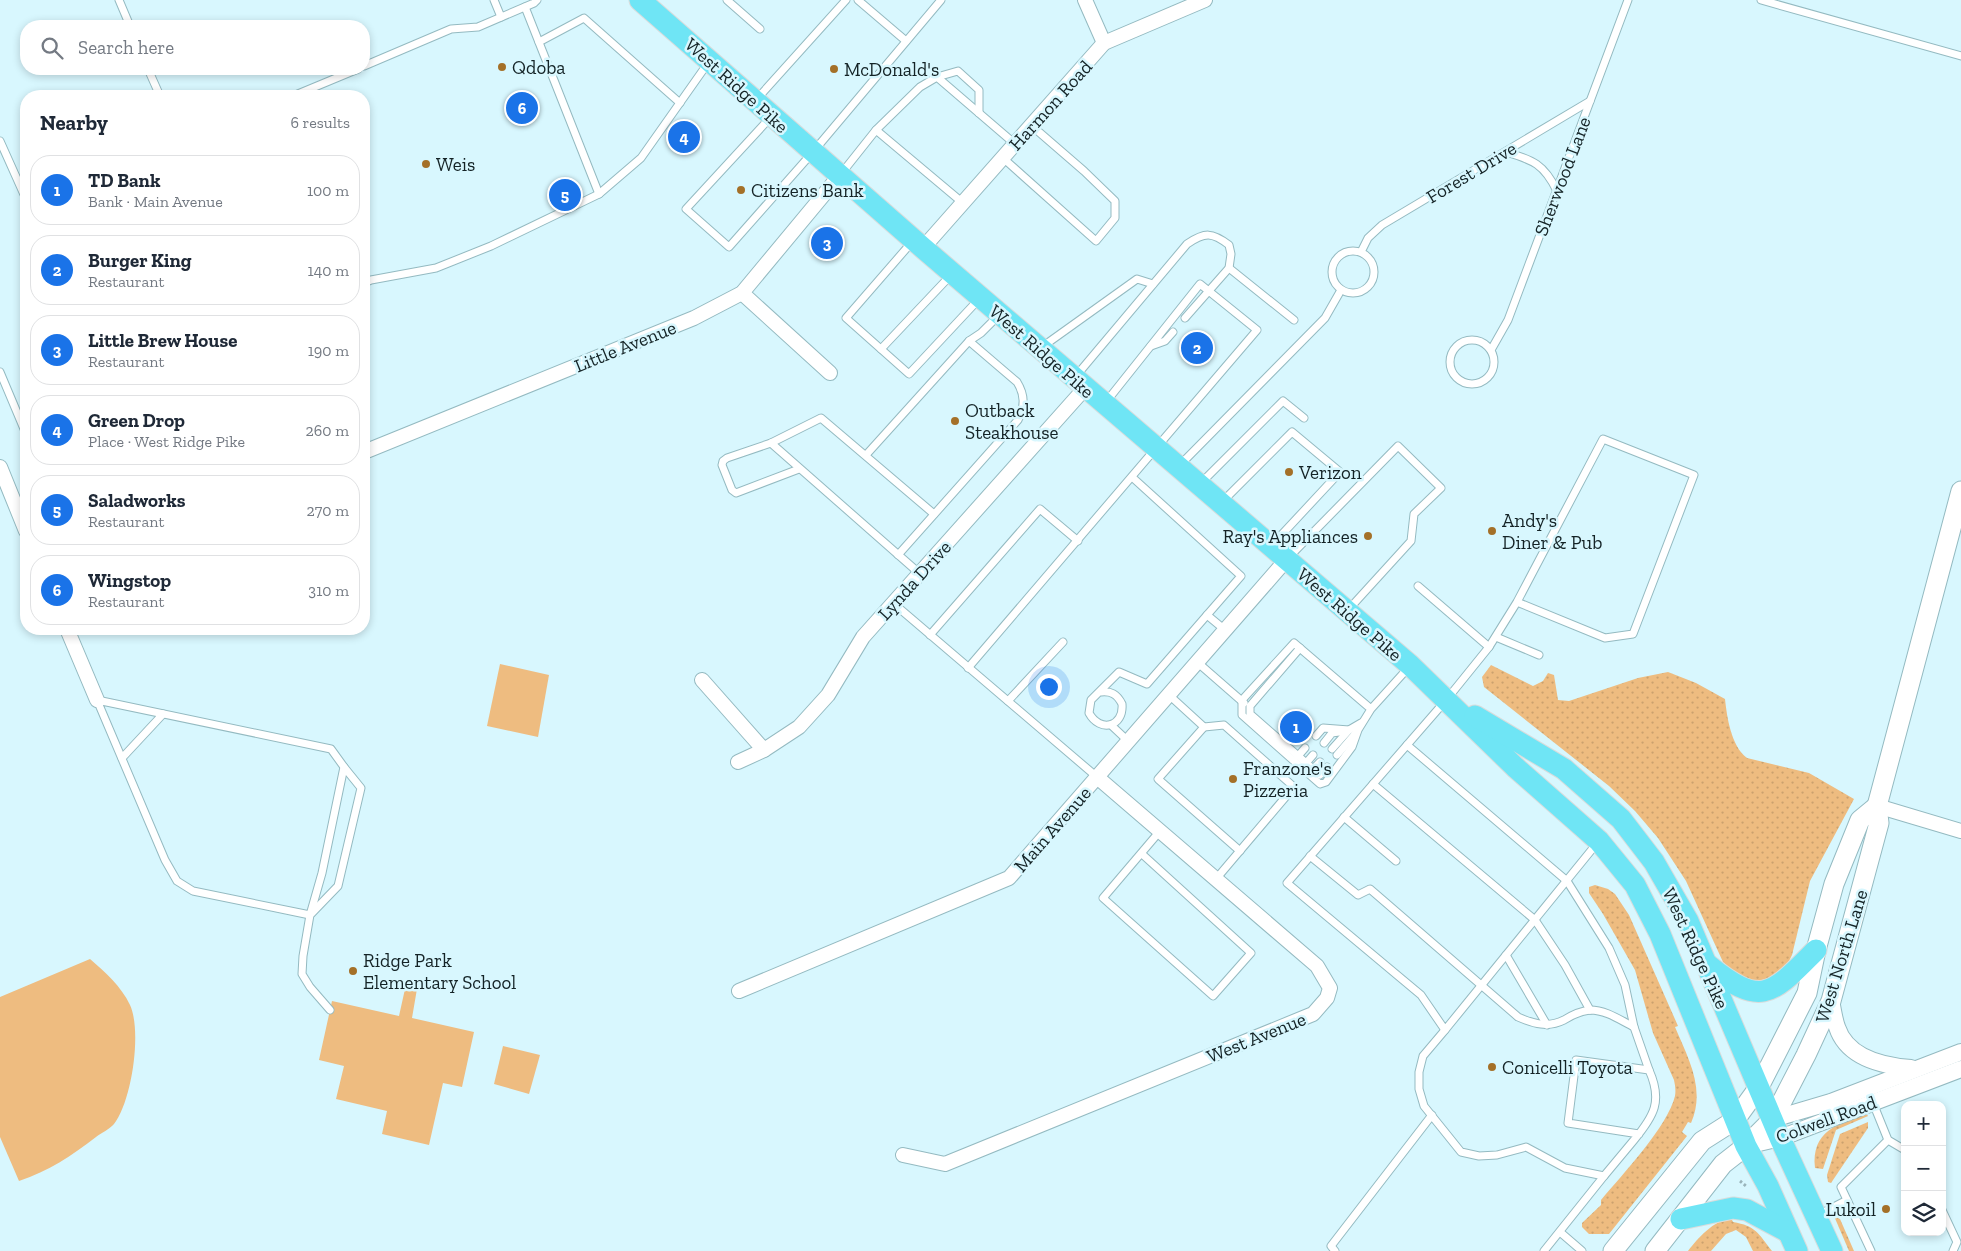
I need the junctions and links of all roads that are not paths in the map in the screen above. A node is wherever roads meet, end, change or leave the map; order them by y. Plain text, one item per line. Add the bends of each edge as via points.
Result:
1 (119, 0) edge
2 (494, 0) edge
3 (537, 0) edge
4 (727, 0) edge
5 (846, 0) edge
6 (858, 0) edge
7 (942, 0) edge
8 (1085, 0) edge
9 (1205, 0) edge
10 (1628, 0) edge
11 (1760, 0) edge
12 (645, 2) edge
13 (524, 7) junction
14 (501, 17) junction
15 (127, 20) edge
16 (760, 30) dead end
17 (906, 41) junction
18 (539, 42) junction
19 (1104, 44) junction
20 (1961, 56) edge
21 (710, 60) junction
22 (370, 63) edge
23 (151, 75) edge
24 (344, 75) edge
25 (937, 77) junction
26 (157, 90) edge
27 (307, 90) edge
28 (1591, 101) junction
29 (755, 102) junction
30 (680, 103) junction
31 (979, 113) junction
32 (772, 116) junction
33 (1032, 126) junction
34 (876, 130) junction
35 (0, 141) edge
36 (1014, 144) junction
37 (813, 152) junction
38 (1506, 152) junction
39 (1003, 158) junction
40 (840, 175) junction
41 (20, 186) edge
42 (1557, 191) junction
43 (599, 194) junction
44 (962, 203) junction
45 (919, 244) junction
46 (1361, 252) junction
47 (1229, 268) junction
48 (953, 272) junction
49 (370, 282) edge
50 (1153, 284) junction
51 (1341, 290) junction
52 (1209, 292) junction
53 (742, 293) junction
54 (981, 297) junction
55 (1000, 314) junction
56 (1185, 318) dead end
57 (1294, 320) dead end
58 (1173, 332) dead end
59 (969, 341) junction
60 (1150, 346) junction
61 (1040, 348) junction
62 (881, 349) junction
63 (1491, 350) junction
64 (0, 372) edge
65 (830, 372) dead end
66 (1080, 383) junction
67 (1104, 404) junction
68 (1304, 418) dead end
69 (20, 420) edge
70 (771, 443) junction
71 (1156, 448) junction
72 (370, 450) edge
73 (866, 455) junction
74 (0, 467) edge
75 (1178, 467) junction
76 (798, 469) junction
77 (1132, 477) junction
78 (1198, 485) junction
79 (1961, 491) edge
80 (1220, 504) junction
81 (934, 514) junction
82 (20, 516) edge
83 (1078, 541) junction
84 (1271, 546) junction
85 (898, 555) junction
86 (1287, 560) junction
87 (919, 574) junction
88 (1418, 586) dead end
89 (1517, 602) junction
90 (893, 603) junction
91 (1348, 611) junction
92 (1207, 615) junction
93 (1225, 630) junction
94 (70, 635) edge
95 (930, 635) junction
96 (1496, 637) junction
97 (1063, 642) dead end
98 (1297, 645) junction
99 (1489, 647) junction
100 (1539, 654) dead end
101 (1198, 662) junction
102 (1410, 665) junction
103 (968, 668) junction
104 (702, 680) dead end
105 (1101, 692) junction
106 (1169, 695) junction
107 (1447, 699) junction
108 (97, 700) junction
109 (1242, 700) junction
110 (1008, 701) junction
111 (1371, 709) junction
112 (163, 714) junction
113 (1250, 714) junction
114 (1363, 722) junction
115 (1110, 725) junction
116 (1204, 726) junction
117 (1349, 730) junction
118 (1358, 730) junction
119 (1316, 736) dead end
120 (1128, 741) junction
121 (1324, 743) dead end
122 (1407, 745) junction
123 (1305, 748) dead end
124 (764, 750) junction
125 (1313, 755) dead end
126 (1298, 756) junction
127 (122, 758) junction
128 (738, 762) dead end
129 (1320, 762) dead end
130 (1306, 763) junction
131 (344, 767) junction
132 (1327, 767) dead end
133 (1313, 769) junction
134 (1098, 777) junction
135 (1373, 784) junction
136 (1877, 806) junction
137 (1344, 817) junction
138 (1160, 830) junction
139 (1961, 830) edge
140 (1599, 841) junction
141 (1240, 851) junction
142 (1142, 854) junction
143 (1310, 856) junction
144 (1396, 861) dead end
145 (1216, 879) junction
146 (1567, 880) junction
147 (310, 915) junction
148 (1535, 920) junction
149 (1816, 950) junction
150 (1506, 955) junction
151 (1706, 963) junction
152 (1482, 985) junction
153 (738, 991) dead end
154 (1831, 1001) junction
155 (330, 1010) dead end
156 (1590, 1010) junction
157 (1547, 1025) junction
158 (1634, 1027) junction
159 (1445, 1030) junction
160 (1961, 1052) edge
161 (1915, 1068) junction
162 (1961, 1069) edge
163 (1649, 1070) junction
164 (1759, 1087) junction
165 (1873, 1102) junction
166 (1432, 1115) junction
167 (1735, 1120) junction
168 (1777, 1128) junction
169 (1639, 1134) junction
170 (1888, 1140) junction
171 (1746, 1146) junction
172 (1901, 1148) edge
173 (903, 1155) dead end
174 (1604, 1176) junction
175 (1847, 1200) junction
176 (1817, 1216) junction
177 (1681, 1218) junction
178 (1946, 1219) edge
179 (1560, 1232) junction
180 (1792, 1242) edge
181 (1331, 1249) edge
182 (1544, 1251) edge
183 (1582, 1251) edge
184 (1612, 1251) edge
185 (1655, 1251) edge
186 (1832, 1251) edge
187 (1871, 1251) edge
188 (1953, 1251) edge

1 - 15 lane
2 - 14 lane
3 - 13 lane
4 - 16 lane
5 - 29 lane
6 - 17 lane
7 - 17 lane
8 - 19 street
9 - 19 street, Harmon Road
10 - 28 lane, Sherwood Lane
11 - 20 lane
12 - 21 main road, West Ridge Pike
13 - 14 lane
13 - 18 lane
14 - 22 lane via 478,27 451,29
17 - 37 lane
18 - 30 lane via 584,18
18 - 43 lane
19 - 33 street, Harmon Road
21 - 29 main road, West Ridge Pike
21 - 30 lane
23 - 26 lane
24 - 27 lane
25 - 31 lane
25 - 31 lane via 958,71 979,90
25 - 34 lane via 920,87
28 - 38 lane, Forest Drive
28 - 42 lane, Sherwood Lane
29 - 32 main road, West Ridge Pike
30 - 43 lane via 641,158
31 - 36 lane
32 - 37 main road, West Ridge Pike
32 - 37 lane via 686,209 722,241 729,247
33 - 36 street, Harmon Road
33 - 39 lane via 1115,201 1115,218 1096,241
34 - 40 lane
34 - 44 lane
35 - 41 lane
36 - 39 street, Harmon Road
37 - 40 main road, West Ridge Pike
38 - 42 lane via 1541,166
38 - 46 lane, Forest Drive via 1382,226 1368,238
39 - 44 street, Harmon Road
40 - 45 main road, West Ridge Pike
40 - 53 street, Little Avenue
42 - 63 lane, Sherwood Lane via 1508,320
43 - 49 lane via 491,246 436,268
44 - 45 street, Harmon Road
45 - 48 main road, West Ridge Pike
45 - 62 lane via 846,318
46 - 51 lane via 1346,252 1333,263 1332,278
46 - 51 lane via 1372,262 1373,280 1356,294
47 - 50 lane via 1229,245 1214,236 1200,236 1187,244
47 - 52 lane
47 - 57 lane
48 - 54 main road, West Ridge Pike
48 - 62 lane
50 - 61 lane via 1137,279
50 - 66 lane
51 - 75 lane via 1325,318
52 - 56 lane
52 - 60 lane via 1200,284
52 - 71 lane via 1257,330
53 - 65 street
53 - 72 street, Little Avenue via 694,318
54 - 55 main road, West Ridge Pike
54 - 62 lane via 909,374
55 - 59 lane
55 - 61 main road, West Ridge Pike
58 - 60 lane via 1164,341
59 - 73 lane
59 - 81 lane via 1017,382 1024,400 1022,410 1018,420
60 - 67 lane
61 - 66 main road, West Ridge Pike
63 - 63 lane via 1476,341 1461,343 1450,361 1454,375 1468,384 1483,382 1493,370
64 - 69 lane
66 - 67 main road, West Ridge Pike
66 - 87 street, Lynda Drive
67 - 71 main road, West Ridge Pike
68 - 78 lane via 1283,401
70 - 73 lane via 821,418
70 - 76 lane
70 - 76 lane via 723,461 732,490 742,492
71 - 75 main road, West Ridge Pike
71 - 77 lane
73 - 81 lane
74 - 82 street
75 - 78 main road, West Ridge Pike
76 - 85 lane
77 - 83 lane
77 - 92 lane via 1242,576
78 - 80 main road, West Ridge Pike
79 - 136 main road, West North Lane
80 - 84 main road, West Ridge Pike
80 - 84 lane via 1292,432 1340,472
81 - 85 lane
83 - 95 lane via 1040,509
83 - 103 lane
84 - 86 main road, West Ridge Pike
85 - 87 lane
86 - 91 main road, West Ridge Pike
86 - 91 lane via 1398,446 1440,488 1414,514 1411,541
86 - 93 street, Main Avenue
87 - 90 street, Lynda Drive
88 - 99 lane
89 - 89 lane via 1604,439 1694,475 1632,634 1605,638
89 - 96 lane
90 - 95 lane
90 - 124 street, Lynda Drive via 863,637 828,695 799,727
91 - 102 main road, West Ridge Pike
92 - 93 lane
92 - 105 lane via 1147,684 1119,672
93 - 101 street, Main Avenue
94 - 108 street
95 - 103 lane
96 - 99 lane
96 - 100 lane
97 - 110 lane
98 - 109 lane
98 - 111 lane
98 - 113 lane via 1250,706
99 - 107 lane
101 - 106 street, Main Avenue
101 - 109 lane
102 - 107 main road, West Ridge Pike
102 - 111 lane
103 - 110 lane
104 - 124 street
105 - 115 lane via 1091,700 1089,713 1098,723
105 - 115 lane via 1114,693 1122,704 1121,717
106 - 116 lane
106 - 120 street, Main Avenue
107 - 122 lane
107 - 140 main road, West Ridge Pike via 1515,767
107 - 151 main road, West Ridge Pike via 1564,769 1621,819 1654,862 1688,921
108 - 112 lane
108 - 127 lane
109 - 113 lane
109 - 118 lane via 1242,715 1320,784 1326,782 1352,747
110 - 134 lane
111 - 114 lane
112 - 127 lane
112 - 131 lane via 330,750
113 - 126 lane
114 - 117 lane
114 - 118 lane
115 - 120 lane
116 - 141 lane via 1158,779
116 - 141 lane via 1224,725 1294,787
117 - 118 lane via 1334,752
117 - 119 lane via 1323,728
117 - 121 lane via 1332,733
120 - 134 street, Main Avenue
122 - 135 lane
122 - 146 lane
123 - 126 lane
124 - 128 street, Lynda Drive
125 - 130 lane
126 - 130 lane
127 - 147 lane via 177,881 193,891
129 - 133 lane
130 - 133 lane
131 - 147 lane
131 - 147 lane via 361,788 338,886
132 - 133 lane via 1320,775
134 - 138 street, West Avenue
134 - 153 street, Main Avenue via 1009,878
135 - 137 lane
135 - 148 lane
136 - 139 street
136 - 149 main road, West North Lane via 1860,820 1834,884
136 - 154 main road, West North Lane via 1879,823
137 - 143 lane
137 - 144 lane
138 - 142 lane
138 - 145 street, West Avenue
140 - 146 lane
140 - 167 main road, West Ridge Pike via 1635,885 1660,934
141 - 145 lane
142 - 142 lane via 1103,898 1213,996 1251,953
143 - 152 lane via 1358,895 1370,889
143 - 159 lane via 1286,883 1421,995
145 - 173 street, West Avenue via 1317,966 1330,988 1327,998 1313,1014 945,1164
146 - 148 lane
146 - 158 lane via 1619,970
147 - 155 lane via 302,974
148 - 150 lane
148 - 156 lane
149 - 151 main road via 1780,985 1766,991 1740,987
149 - 164 main road, West North Lane via 1807,993
150 - 152 lane
150 - 157 lane
151 - 164 main road, West Ridge Pike
152 - 157 lane via 1518,1018 1532,1024
152 - 159 lane
154 - 161 street via 1837,1029 1853,1049 1881,1064
154 - 168 main road, West North Lane
156 - 157 lane
156 - 158 lane via 1605,1012
158 - 163 lane
159 - 166 lane via 1424,1056 1419,1072 1424,1106
160 - 161 street, Colwell Road
161 - 168 street, Colwell Road
162 - 165 street, Colwell Road
163 - 169 lane via 1657,1098 1654,1112
163 - 169 lane via 1576,1060 1568,1122
164 - 167 main road, West North Lane
164 - 168 main road, West Ridge Pike
165 - 168 street, Colwell Road
165 - 170 lane
166 - 174 lane via 1461,1152 1497,1156 1526,1147 1565,1168
166 - 181 lane
167 - 168 main road
167 - 171 main road, West Ridge Pike
167 - 184 main road via 1702,1141
168 - 171 main road, West North Lane
168 - 176 main road, West Ridge Pike
169 - 174 lane
170 - 172 lane
170 - 175 lane via 1841,1187
171 - 177 main road, West North Lane via 1723,1164
171 - 180 main road, West Ridge Pike via 1768,1186
174 - 179 lane
175 - 176 lane
175 - 187 lane
176 - 186 main road, West Ridge Pike
177 - 180 main road via 1733,1208 1747,1210
177 - 185 main road, West North Lane
178 - 188 lane via 1957,1242
179 - 182 lane
179 - 183 lane

